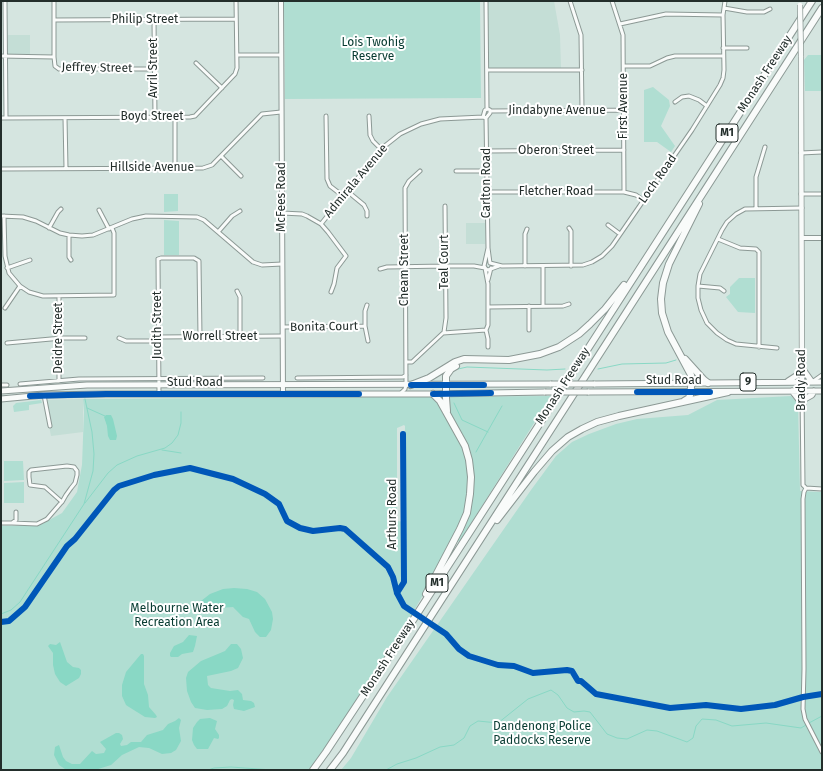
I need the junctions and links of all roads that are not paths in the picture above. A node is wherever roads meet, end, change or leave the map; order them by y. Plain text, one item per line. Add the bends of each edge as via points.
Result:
1 (5, 1) edge
2 (54, 1) edge
3 (236, 1) edge
4 (281, 1) edge
5 (486, 1) edge
6 (570, 1) edge
7 (612, 1) edge
8 (725, 1) edge
9 (812, 1) edge
10 (800, 3) edge
11 (724, 8) junction
12 (822, 8) edge
13 (770, 9) dead end
14 (724, 15) junction
15 (236, 19) junction
16 (54, 20) junction
17 (154, 20) junction
18 (620, 24) junction
19 (723, 48) junction
20 (747, 48) dead end
21 (236, 55) junction
22 (281, 55) junction
23 (1, 56) edge
24 (6, 56) junction
25 (54, 56) junction
26 (723, 56) junction
27 (196, 63) dead end
28 (624, 66) junction
29 (154, 69) junction
30 (487, 70) junction
31 (582, 70) junction
32 (222, 88) junction
33 (675, 102) dead end
34 (707, 106) junction
35 (489, 110) junction
36 (582, 110) junction
37 (623, 110) junction
38 (281, 112) junction
39 (326, 116) dead end
40 (369, 116) dead end
41 (154, 117) junction
42 (175, 117) junction
43 (485, 117) junction
44 (1, 118) edge
45 (6, 118) junction
46 (65, 118) junction
47 (765, 147) dead end
48 (381, 149) junction
49 (624, 150) junction
50 (487, 151) junction
51 (801, 152) junction
52 (822, 152) edge
53 (221, 156) junction
54 (66, 168) junction
55 (175, 168) junction
56 (1, 169) edge
57 (420, 171) dead end
58 (456, 171) dead end
59 (487, 171) junction
60 (716, 171) junction
61 (241, 176) dead end
62 (347, 191) junction
63 (487, 192) junction
64 (624, 192) junction
65 (801, 194) junction
66 (822, 194) edge
67 (343, 196) junction
68 (643, 200) junction
69 (445, 206) dead end
70 (756, 208) junction
71 (802, 208) junction
72 (61, 210) dead end
73 (99, 210) dead end
74 (240, 211) dead end
75 (282, 213) junction
76 (3, 216) edge
77 (367, 216) dead end
78 (321, 224) junction
79 (608, 225) dead end
80 (49, 228) junction
81 (569, 228) dead end
82 (110, 229) junction
83 (527, 229) dead end
84 (218, 232) junction
85 (620, 234) junction
86 (69, 235) junction
87 (802, 238) junction
88 (822, 238) edge
89 (718, 239) junction
90 (488, 248) junction
91 (30, 260) dead end
92 (71, 260) dead end
93 (485, 263) junction
94 (490, 263) junction
95 (282, 264) junction
96 (405, 266) junction
97 (445, 266) junction
98 (474, 266) junction
99 (502, 266) junction
100 (525, 266) junction
101 (543, 266) junction
102 (571, 266) junction
103 (641, 266) junction
104 (7, 268) junction
105 (485, 268) junction
106 (380, 269) dead end
107 (490, 269) junction
108 (488, 284) junction
109 (20, 286) junction
110 (698, 286) junction
111 (237, 291) dead end
112 (724, 291) dead end
113 (331, 292) dead end
114 (59, 296) junction
115 (569, 304) dead end
116 (367, 305) dead end
117 (529, 306) junction
118 (543, 306) junction
119 (488, 307) junction
120 (5, 308) dead end
121 (365, 326) junction
122 (283, 327) junction
123 (486, 330) junction
124 (529, 330) dead end
125 (446, 332) junction
126 (282, 336) junction
127 (158, 337) junction
128 (200, 337) junction
129 (240, 337) junction
130 (85, 338) dead end
131 (119, 338) dead end
132 (60, 339) junction
133 (158, 341) junction
134 (368, 341) dead end
135 (7, 344) dead end
136 (760, 346) junction
137 (488, 347) dead end
138 (777, 348) dead end
139 (681, 356) junction
140 (482, 359) junction
141 (406, 361) junction
142 (802, 370) junction
143 (406, 375) junction
144 (822, 375) edge
145 (262, 378) dead end
146 (297, 378) dead end
147 (158, 379) junction
148 (59, 381) junction
149 (787, 382) junction
150 (802, 382) junction
151 (812, 382) junction
152 (822, 382) edge
153 (692, 383) junction
154 (708, 383) junction
155 (20, 384) dead end
156 (7, 385) dead end
157 (158, 385) junction
158 (283, 385) junction
159 (400, 385) junction
160 (409, 385) junction
161 (447, 385) junction
162 (1, 386) edge
163 (1, 391) edge
164 (792, 391) junction
165 (802, 391) junction
166 (814, 391) junction
167 (822, 391) edge
168 (691, 392) junction
169 (728, 392) junction
170 (159, 394) junction
171 (283, 394) junction
172 (400, 394) junction
173 (433, 394) junction
174 (446, 394) junction
175 (44, 395) junction
176 (1, 399) edge
177 (683, 402) junction
178 (802, 403) junction
179 (451, 419) junction
180 (50, 426) dead end
181 (806, 488) junction
182 (822, 489) edge
183 (62, 502) junction
184 (16, 512) dead end
185 (1, 523) edge
186 (12, 523) junction
187 (477, 545) junction
188 (403, 636) junction
189 (822, 752) edge
190 (313, 770) edge
191 (330, 770) edge

1 - 24 street
2 - 16 street
3 - 15 street, Boyd Street
4 - 22 street, McFees Road
5 - 30 street
6 - 31 street via 581,35
7 - 18 street, First Avenue
8 - 11 street, Loch Road
9 - 103 highway, Monash Freeway / M1
10 - 51 main road, Brady Road, bridge
11 - 13 street via 747,12 764,12
11 - 14 street, Loch Road
12 - 60 highway, Monash Freeway / M1
14 - 18 street via 666,14
14 - 19 street, Loch Road
15 - 17 street, Philip Street
15 - 21 street, Boyd Street
16 - 17 street, Philip Street
16 - 25 street
17 - 29 street, Avril Street
18 - 28 street, First Avenue
19 - 20 street
19 - 26 street, Loch Road
21 - 22 street
21 - 32 street, Boyd Street via 235,74
22 - 38 street, McFees Road
23 - 24 street, Jeffrey Street
24 - 25 street, Jeffrey Street
24 - 45 street
25 - 29 street, Jeffrey Street via 55,66 59,69
26 - 28 street via 671,57 650,66
26 - 34 street, Loch Road via 723,78
27 - 32 street
28 - 37 street, First Avenue
29 - 41 street, Avril Street
30 - 31 street
30 - 35 street
31 - 36 street
32 - 42 street, Boyd Street via 195,116
33 - 34 street via 689,96
34 - 68 street, Loch Road
35 - 36 street, Jindabyne Avenue
35 - 43 street
35 - 43 street via 485,111
36 - 37 street, Jindabyne Avenue
37 - 49 street, First Avenue
38 - 53 street, Hillside Avenue via 262,114
38 - 75 street, McFees Road
39 - 67 street via 327,179 330,186
40 - 48 street via 370,136
41 - 42 street, Boyd Street
41 - 46 street, Boyd Street
42 - 55 street
43 - 48 street, Admirala Avenue via 446,118 421,124 400,134
43 - 50 street, Carlton Road
44 - 45 street, Boyd Street
45 - 46 street, Boyd Street
46 - 54 street
47 - 70 street via 756,177
48 - 62 street, Admirala Avenue
49 - 50 street, Oberon Street
49 - 64 street, First Avenue
50 - 59 street, Carlton Road
51 - 52 street
51 - 65 main road, Brady Road
53 - 55 street, Hillside Avenue via 208,167
53 - 61 street
54 - 55 street, Hillside Avenue
54 - 56 street, Hillside Avenue
57 - 96 street, Cheam Street via 405,188
58 - 59 street
59 - 63 street, Carlton Road
60 - 139 highway via 669,264 663,283 662,313 668,332
60 - 187 highway, Monash Freeway / M1
62 - 67 street, Admirala Avenue
62 - 77 street via 364,205
63 - 64 street, Fletcher Road
63 - 90 street, Carlton Road
64 - 68 street
65 - 66 street
65 - 71 main road, Brady Road
67 - 78 street, Admirala Avenue
68 - 85 street, Loch Road
69 - 97 street, Teal Court
70 - 71 street
70 - 89 street via 745,209 736,214 727,222
71 - 87 main road, Brady Road
72 - 80 street
73 - 82 street
74 - 84 street
75 - 78 street via 307,216
75 - 95 street, McFees Road
76 - 80 street via 27,218
76 - 104 street
78 - 113 street via 346,256 337,268
79 - 85 street
80 - 86 street
81 - 102 street
82 - 84 street via 146,216 190,216 204,220
82 - 86 street via 93,235
82 - 114 street via 114,233 114,295
83 - 100 street
84 - 95 street via 253,262 262,265
85 - 102 street, Loch Road via 602,256 583,265
86 - 92 street
87 - 88 street
87 - 142 main road, Brady Road
89 - 110 street via 700,274
89 - 136 street via 759,252
90 - 93 street, Carlton Road
90 - 94 street, Carlton Road
91 - 104 street
93 - 94 street
93 - 98 street
93 - 105 street
94 - 99 street, Loch Road
94 - 107 street
95 - 122 street, McFees Road
96 - 97 street
96 - 106 street
96 - 141 street, Cheam Street
97 - 98 street
97 - 125 street, Teal Court
98 - 105 street
99 - 100 street, Loch Road
99 - 107 street, Loch Road
100 - 101 street, Loch Road
101 - 102 street, Loch Road
101 - 118 street
103 - 140 highway via 604,309 570,340 547,352 527,357 509,360
103 - 188 highway, Monash Freeway / M1
104 - 109 street
105 - 107 street
105 - 108 street
107 - 108 street
108 - 119 street
109 - 114 street via 38,295
109 - 120 street
110 - 112 street via 720,288
110 - 136 street via 701,310 707,323 716,333 736,344
111 - 129 street via 240,297
114 - 132 street, Deidre Street
115 - 118 street
116 - 121 street, Bonita Court
117 - 118 street
117 - 119 street
117 - 124 street
119 - 123 street
121 - 122 street, Bonita Court
121 - 134 street, Bonita Court
122 - 126 street, McFees Road
123 - 125 street
123 - 137 street
125 - 141 street via 413,360
126 - 129 street, Worrell Street
126 - 158 street, McFees Road
127 - 128 street, Worrell Street
127 - 128 street, Judith Street via 157,258 194,258 199,261
127 - 133 street, Judith Street
128 - 129 street, Worrell Street
130 - 132 street
131 - 133 street via 126,341
132 - 135 street
132 - 148 street, Deidre Street
133 - 147 street, Judith Street
136 - 138 street
139 - 153 highway via 691,375
139 - 154 highway
140 - 160 highway via 455,362 429,378
140 - 161 highway via 451,368 446,376
141 - 143 street, Cheam Street
142 - 149 highway
142 - 150 main road, Brady Road
142 - 151 highway
143 - 146 street
143 - 159 street
143 - 160 street, Cheam Street
144 - 151 street
145 - 147 street, Stud Road
147 - 148 street, Stud Road
147 - 157 street, Judith Street
148 - 155 street, Stud Road
149 - 150 highway, Stud Road / 9
149 - 154 highway, Stud Road / 9
150 - 151 highway, Stud Road / 9
150 - 165 main road, Brady Road
151 - 152 highway, Stud Road / 9
153 - 154 highway, Stud Road / 9
153 - 161 highway, Stud Road / 9, bridge
153 - 168 highway
156 - 162 street
157 - 158 highway, Stud Road / 9
157 - 163 highway, Stud Road / 9 via 87,385
157 - 170 street, Judith Street
158 - 159 highway, Stud Road / 9
158 - 171 street, McFees Road
159 - 160 highway, Stud Road / 9
160 - 161 highway, Stud Road / 9
160 - 172 street
161 - 174 highway
164 - 165 highway, Stud Road / 9
164 - 169 highway, Stud Road / 9
164 - 178 highway
165 - 166 highway, Stud Road / 9
165 - 178 street, Brady Road
166 - 167 highway, Stud Road / 9
166 - 178 highway
168 - 169 highway, Stud Road / 9
168 - 174 highway, Stud Road / 9, bridge
168 - 177 highway via 689,398
169 - 177 highway
170 - 171 highway, Stud Road / 9
170 - 175 highway, Stud Road / 9
171 - 172 highway, Stud Road / 9
172 - 173 highway, Stud Road / 9
173 - 174 highway, Stud Road / 9
173 - 179 highway
174 - 179 highway via 446,408
175 - 176 highway, Stud Road / 9
175 - 180 street
177 - 187 highway via 597,422 568,437 534,472
178 - 181 street, Brady Road via 803,485
179 - 188 highway via 466,446 469,460 471,476 467,513
181 - 182 street
181 - 189 street, Brady Road via 803,495 802,706
183 - 183 street via 75,483 76,468 67,466 29,472 30,485 45,487
183 - 186 street via 53,514 42,522
184 - 186 street via 16,520
185 - 186 street
187 - 191 highway, Monash Freeway / M1
188 - 190 highway, Monash Freeway / M1

